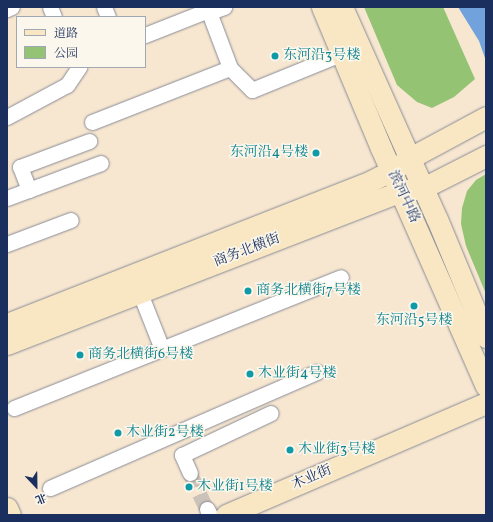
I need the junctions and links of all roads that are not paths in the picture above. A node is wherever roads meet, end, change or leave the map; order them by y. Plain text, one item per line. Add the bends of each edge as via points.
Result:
1 (12, 7) edge
2 (188, 7) edge
3 (224, 7) edge
4 (322, 7) edge
5 (342, 7) edge
6 (7, 9) edge
7 (209, 12) junction
8 (146, 30) edge
9 (146, 31) edge
10 (350, 50) junction
11 (230, 68) junction
12 (76, 69) edge
13 (7, 116) edge
14 (479, 120) edge
15 (92, 122) dead end
16 (89, 141) dead end
17 (486, 156) edge
18 (410, 158) junction
19 (101, 163) dead end
20 (391, 171) junction
21 (423, 188) junction
22 (29, 190) junction
23 (401, 190) junction
24 (7, 198) edge
25 (71, 220) dead end
26 (7, 244) edge
27 (341, 277) dead end
28 (136, 283) junction
29 (7, 324) edge
30 (486, 337) edge
31 (7, 344) edge
32 (162, 349) junction
33 (317, 372) dead end
34 (486, 386) edge
35 (486, 403) edge
36 (14, 408) dead end
37 (270, 413) dead end
38 (173, 435) junction
39 (182, 455) junction
40 (190, 473) tunnel mouth
41 (50, 488) dead end
42 (7, 508) edge
43 (258, 509) edge
44 (215, 513) edge
45 (10, 515) edge

1 - 6 street
2 - 8 street
3 - 7 street
4 - 10 main road, 滨河中路
5 - 10 main road, 滨河中路
7 - 9 street
7 - 11 street
10 - 11 street via 252,90
10 - 18 main road, 滨河中路
10 - 20 main road, 滨河中路
11 - 15 street
12 - 13 street via 67,85
14 - 18 main road, 商务北横街
16 - 22 street via 20,167
17 - 21 main road, 商务北横街
18 - 20 main road, 商务北横街
18 - 21 main road, 滨河中路
19 - 22 street
20 - 23 main road, 滨河中路
20 - 28 main road, 商务北横街
21 - 23 main road, 商务北横街
21 - 30 main road, 滨河中路
22 - 24 street
23 - 28 main road, 商务北横街
23 - 34 main road, 滨河中路
25 - 26 street
27 - 32 street
28 - 29 main road, 商务北横街
28 - 31 main road, 商务北横街
28 - 32 street
32 - 36 street
33 - 38 street
35 - 43 main road, 木业街
37 - 39 street
38 - 39 street
38 - 41 street
39 - 40 street
42 - 45 main road
43 - 44 main road, 木业街

